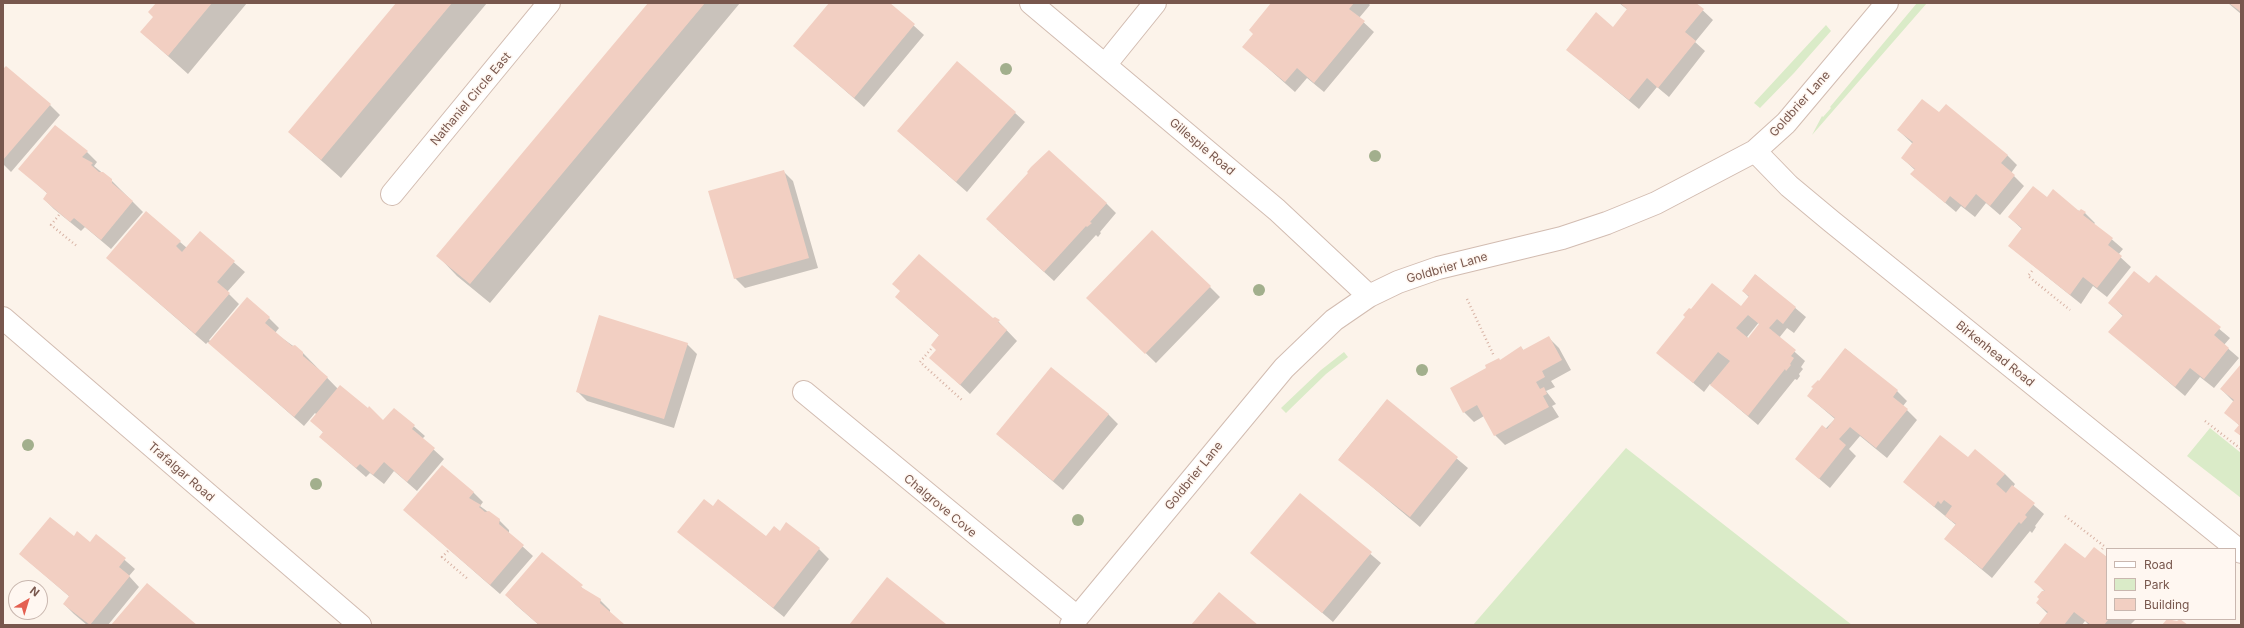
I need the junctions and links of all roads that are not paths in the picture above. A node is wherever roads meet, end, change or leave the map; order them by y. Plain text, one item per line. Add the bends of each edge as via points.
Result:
1 (549, 3) edge
2 (1032, 3) edge
3 (1155, 3) edge
4 (1887, 3) edge
5 (1105, 65) junction
6 (1755, 151) junction
7 (392, 194) dead end
8 (1369, 296) junction
9 (3, 318) edge
10 (804, 392) dead end
11 (2241, 552) edge
12 (1074, 621) edge
13 (360, 625) edge

1 - 7 street, Nathaniel Circle East
2 - 5 street, Gillespie Road
3 - 5 street
4 - 6 street, Goldbrier Lane via 1786,123
5 - 8 street, Gillespie Road via 1276,210
6 - 8 street, Goldbrier Lane via 1656,203 1607,223 1562,238 1438,268 1398,282
6 - 11 street, Birkenhead Road via 1789,186 1831,221
8 - 12 street, Goldbrier Lane via 1334,320 1284,368
9 - 13 street, Trafalgar Road
10 - 12 street, Chalgrove Cove

